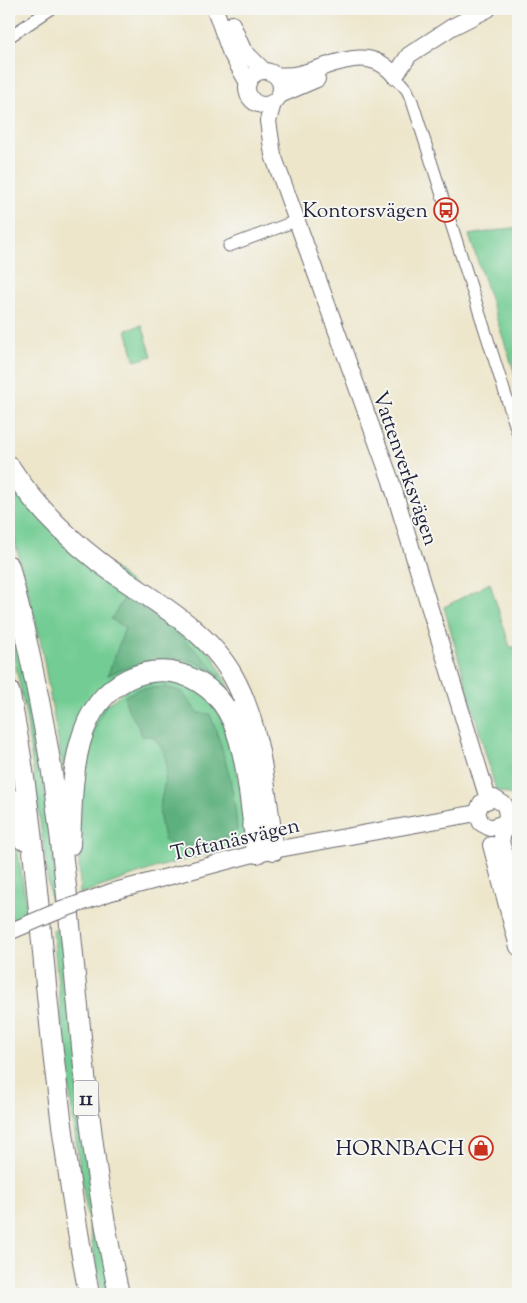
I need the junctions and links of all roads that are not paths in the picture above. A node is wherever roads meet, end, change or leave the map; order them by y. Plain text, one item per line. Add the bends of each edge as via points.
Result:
1 (51, 9) edge
2 (215, 9) edge
3 (226, 9) edge
4 (488, 9) edge
5 (9, 37) edge
6 (270, 73) junction
7 (395, 76) junction
8 (248, 83) junction
9 (277, 99) junction
10 (253, 101) junction
11 (273, 155) junction
12 (296, 221) junction
13 (229, 246) dead end
14 (518, 434) edge
15 (9, 466) edge
16 (9, 566) edge
17 (9, 691) edge
18 (9, 798) edge
19 (488, 799) junction
20 (477, 813) junction
21 (505, 817) edge
22 (266, 852) junction
23 (518, 895) edge
24 (67, 899) junction
25 (9, 932) edge
26 (518, 947) edge
27 (47, 996) junction
28 (89, 1294) edge
29 (119, 1294) edge

1 - 5 street
2 - 8 street via 230,52
3 - 6 street via 244,50
4 - 7 street via 452,26 410,55
6 - 7 street via 294,76 359,59 380,62
6 - 8 street via 252,76
6 - 9 street via 281,84
7 - 9 street via 349,70 297,86
7 - 14 street via 412,101
8 - 10 street
9 - 10 street via 260,105
9 - 11 street, Vattenverksvägen via 268,121
10 - 11 street, Vattenverksvägen via 265,142
11 - 12 street, Vattenverksvägen
12 - 13 street
12 - 19 street, Vattenverksvägen via 391,481
15 - 22 highway via 67,535 197,632 230,671 243,697 252,727
16 - 24 highway, 11 via 52,774
17 - 27 highway, 11 via 24,775
18 - 27 highway via 24,848
19 - 20 street via 481,803
19 - 21 street via 501,801
20 - 21 street via 481,823
20 - 22 street, Toftanäsvägen
21 - 23 street via 501,842
21 - 26 street via 491,845
22 - 24 highway via 238,737 226,708 218,697 193,679 168,672 144,673 109,691 92,713 82,737 73,785
22 - 25 street, Toftanäsvägen, bridge via 110,892
24 - 29 highway, 11 via 91,1138
27 - 28 highway, 11 via 71,1200

